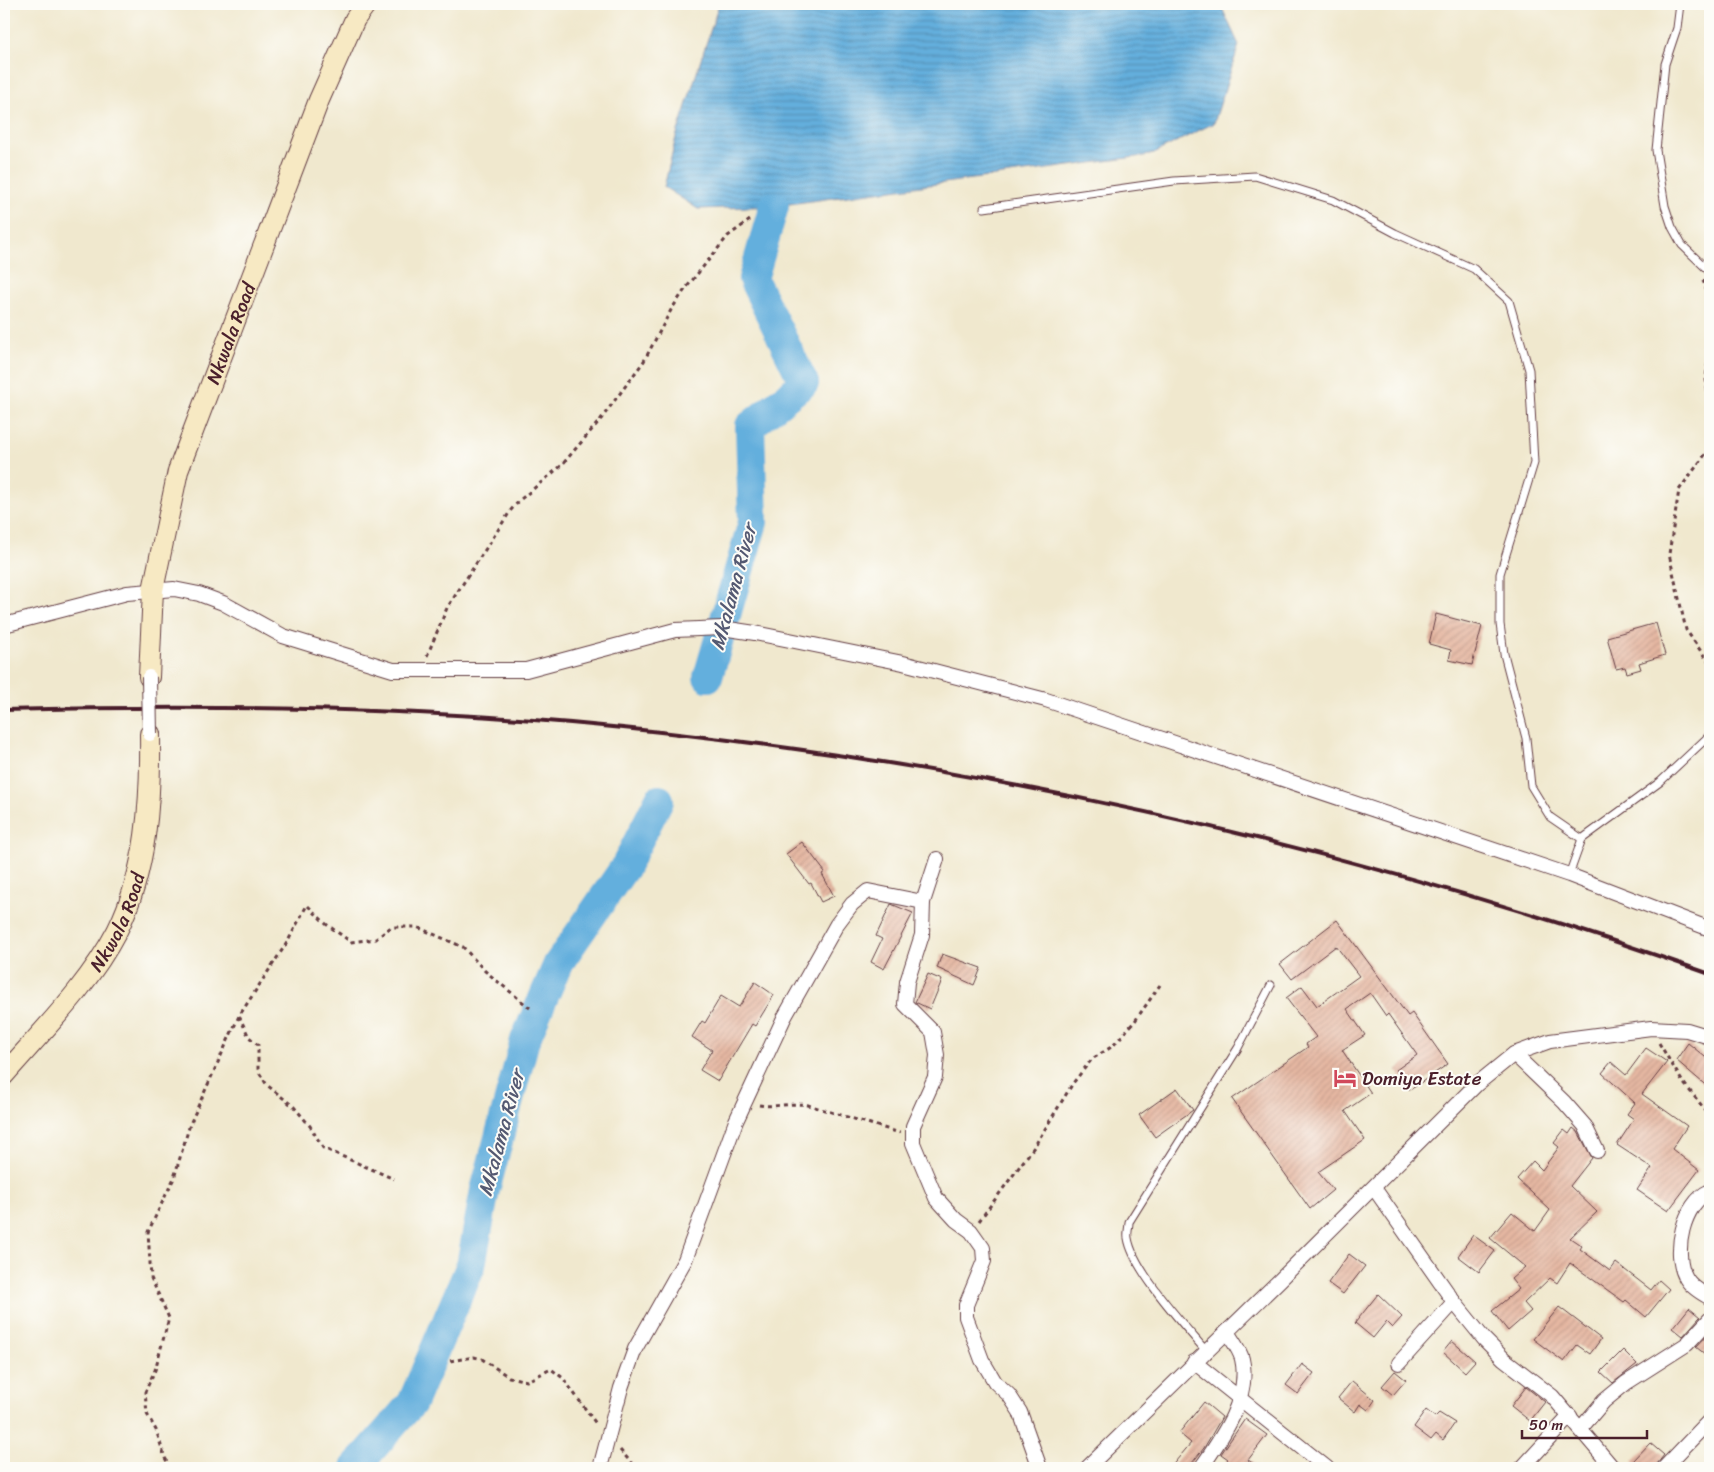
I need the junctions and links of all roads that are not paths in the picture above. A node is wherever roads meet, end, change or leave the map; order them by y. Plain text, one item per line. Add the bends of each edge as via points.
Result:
1 (366, 4) edge
2 (1680, 4) edge
3 (984, 208) dead end
4 (1710, 272) edge
5 (153, 590) junction
6 (4, 625) edge
7 (149, 677) joint
8 (150, 734) joint
9 (1710, 735) edge
10 (1582, 838) junction
11 (937, 859) dead end
12 (1569, 875) junction
13 (923, 902) junction
14 (1710, 929) edge
15 (1272, 984) dead end
16 (1710, 1037) edge
17 (1514, 1054) junction
18 (4, 1075) edge
19 (1597, 1151) dead end
20 (1374, 1188) junction
21 (1710, 1191) edge
22 (1710, 1298) edge
23 (1454, 1302) junction
24 (1710, 1319) edge
25 (1227, 1332) junction
26 (1206, 1351) junction
27 (1194, 1362) junction
28 (1399, 1363) dead end
29 (1240, 1400) junction
30 (1570, 1416) junction
31 (1710, 1420) edge
32 (1581, 1428) junction
33 (600, 1468) edge
34 (1040, 1468) edge
35 (1087, 1468) edge
36 (1201, 1468) edge
37 (1327, 1468) edge
38 (1522, 1468) edge
39 (1613, 1468) edge
40 (1664, 1468) edge

1 - 5 street, Nkwala Road via 355,19 319,100 178,471
2 - 4 lane via 1677,28 1665,64 1656,150 1672,227 1682,245
3 - 10 lane via 1174,182 1255,176 1333,200 1474,270 1508,301 1529,370 1534,463 1500,574 1504,654 1526,738 1531,786 1550,817
5 - 6 street via 128,593
5 - 7 street, Nkwala Road
5 - 12 street via 174,589 199,594 223,603 283,636 393,670 526,670 675,630 722,628 755,633 903,663 1046,700
7 - 8 street, bridge
8 - 18 street, Nkwala Road via 149,811 131,899 116,932 81,985
9 - 10 lane via 1660,782
10 - 12 lane
11 - 13 street
12 - 14 street
13 - 33 street via 868,891 852,904 837,924 784,1018 717,1170 685,1260 635,1349
13 - 34 street via 922,935 907,982 906,1004 933,1032 937,1055 935,1077 913,1126 913,1144 936,1198 972,1232 983,1248 984,1261 966,1305 966,1317 971,1335 995,1382 1020,1412
15 - 26 lane via 1238,1048 1129,1222 1131,1248 1146,1275
16 - 17 street via 1687,1030 1651,1028 1550,1041
17 - 19 street via 1585,1126
17 - 20 street via 1477,1084
20 - 23 street
20 - 25 street
21 - 22 street via 1703,1194 1688,1214 1680,1243 1681,1268 1687,1280
23 - 28 street
23 - 30 street via 1494,1350 1552,1396
24 - 32 street via 1687,1344 1604,1401
25 - 26 street
25 - 29 street via 1242,1359
26 - 27 street
27 - 29 street
27 - 35 street
29 - 36 street
29 - 37 street
30 - 32 street
30 - 38 street
31 - 40 street
32 - 39 street

